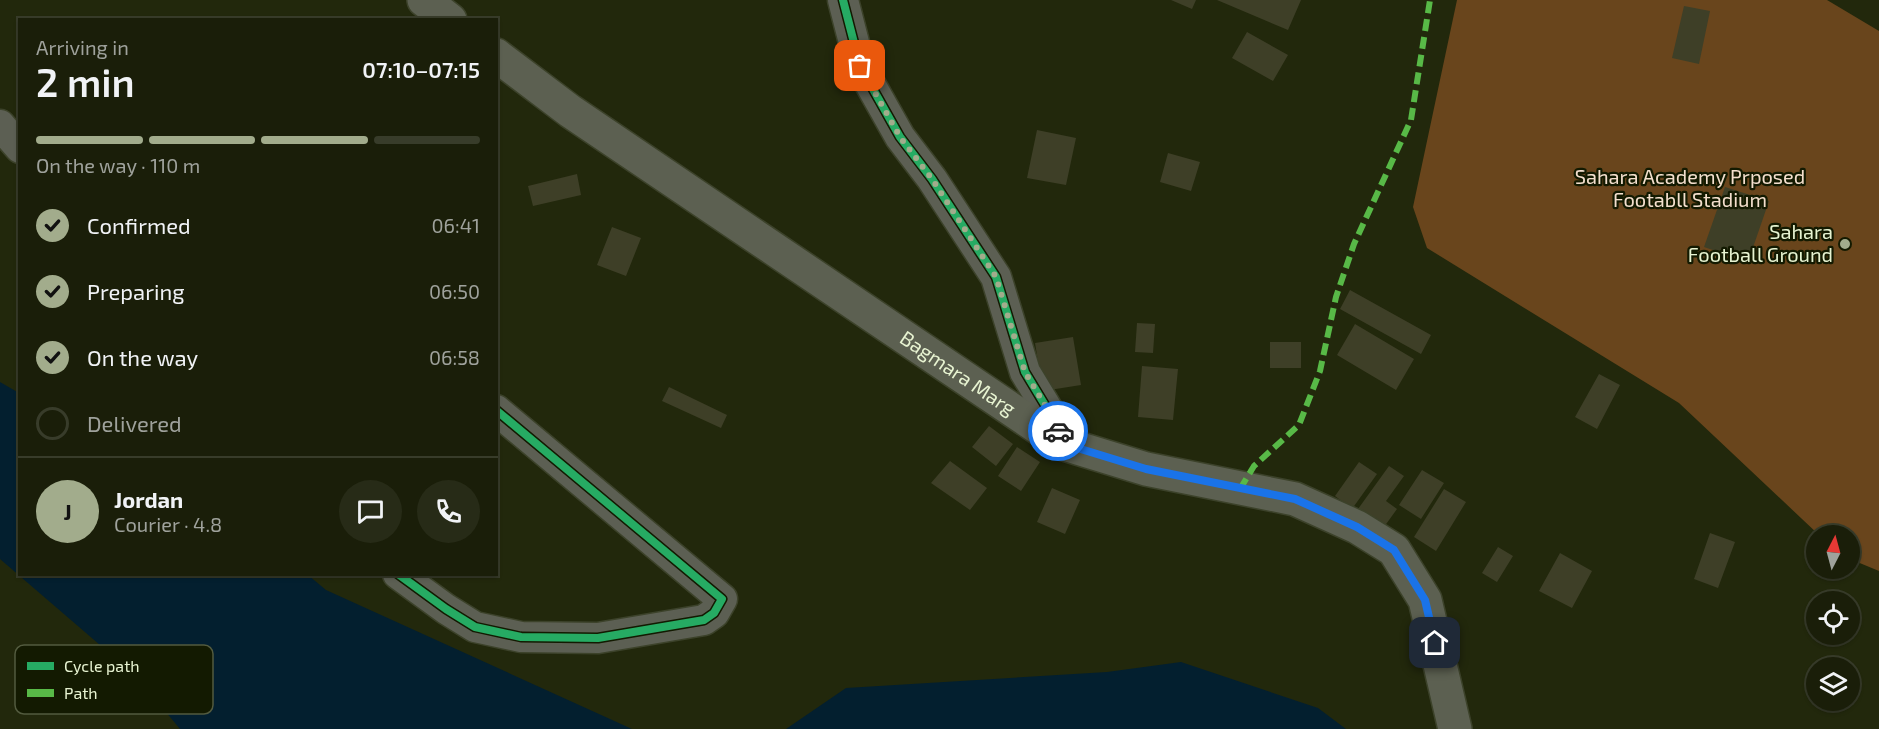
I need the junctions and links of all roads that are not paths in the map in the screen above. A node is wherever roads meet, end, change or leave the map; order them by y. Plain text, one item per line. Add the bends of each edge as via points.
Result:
1 (424, 0) edge
2 (843, 0) edge
3 (447, 18) edge
4 (498, 57) edge
5 (0, 125) edge
6 (18, 146) edge
7 (498, 412) edge
8 (1061, 443) junction
9 (401, 576) edge
10 (1455, 729) edge

1 - 3 main road
2 - 8 street via 860,66 900,137 996,277 1025,372 1054,420
4 - 8 main road, Bagmara Marg via 570,111
5 - 6 street
7 - 9 street via 722,599 714,613 704,620 598,638 521,637 475,627
8 - 10 main road, Bagmara Marg via 1146,469 1295,499 1357,527 1394,550 1425,600

